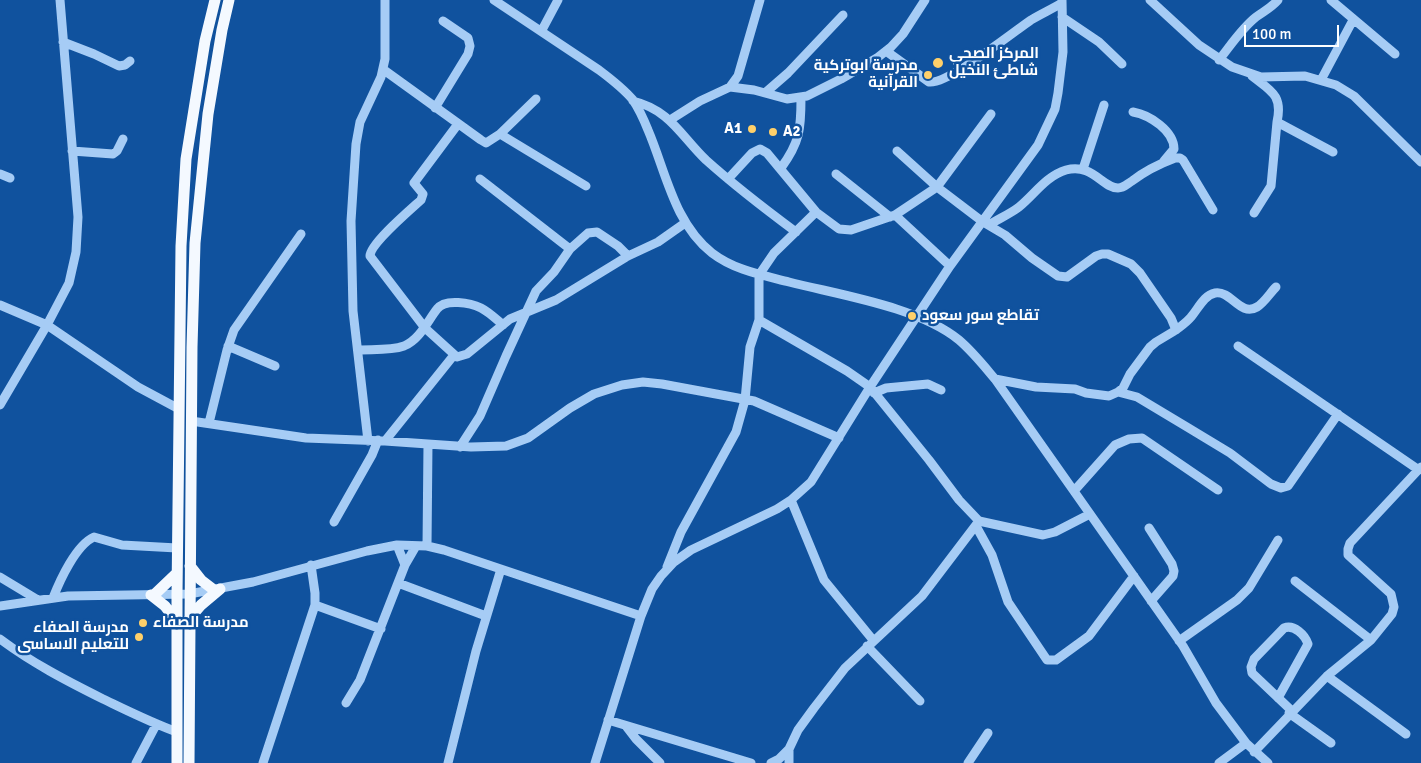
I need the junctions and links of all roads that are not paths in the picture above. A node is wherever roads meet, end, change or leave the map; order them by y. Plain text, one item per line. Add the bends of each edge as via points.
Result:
1 (60, 0) edge
2 (215, 0) edge
3 (230, 0) edge
4 (385, 0) edge
5 (494, 0) edge
6 (558, 0) edge
7 (760, 0) edge
8 (925, 0) edge
9 (1150, 0) edge
10 (1278, 0) edge
11 (1330, 0) edge
12 (1062, 2) edge
13 (843, 15) dead end
14 (1062, 17) junction
15 (1353, 20) junction
16 (443, 21) dead end
17 (542, 30) junction
18 (63, 42) junction
19 (886, 51) junction
20 (1395, 54) dead end
21 (1220, 60) junction
22 (130, 61) dead end
23 (1122, 64) dead end
24 (384, 70) junction
25 (1250, 74) junction
26 (1321, 80) junction
27 (730, 86) junction
28 (765, 93) junction
29 (801, 98) junction
30 (536, 99) dead end
31 (633, 101) junction
32 (1104, 105) dead end
33 (435, 108) junction
34 (1133, 112) dead end
35 (992, 114) dead end
36 (670, 120) junction
37 (1277, 122) junction
38 (458, 124) junction
39 (500, 134) junction
40 (122, 139) dead end
41 (72, 151) junction
42 (897, 151) dead end
43 (1333, 152) dead end
44 (1421, 162) edge
45 (1162, 163) junction
46 (781, 168) junction
47 (1083, 169) junction
48 (0, 174) edge
49 (836, 174) dead end
50 (10, 178) dead end
51 (480, 179) dead end
52 (728, 179) junction
53 (586, 186) dead end
54 (937, 187) junction
55 (1213, 210) dead end
56 (816, 212) junction
57 (1254, 213) dead end
58 (892, 216) junction
59 (685, 223) junction
60 (986, 223) junction
61 (796, 232) junction
62 (301, 234) dead end
63 (570, 249) junction
64 (628, 256) junction
65 (950, 266) junction
66 (759, 275) junction
67 (1276, 287) dead end
68 (0, 305) edge
69 (527, 311) junction
70 (917, 316) junction
71 (759, 320) junction
72 (47, 325) junction
73 (503, 325) junction
74 (425, 328) junction
75 (1176, 330) junction
76 (228, 346) junction
77 (1238, 346) dead end
78 (358, 350) junction
79 (454, 355) junction
80 (275, 366) dead end
81 (995, 379) junction
82 (872, 390) junction
83 (941, 390) dead end
84 (1118, 392) junction
85 (1, 399) edge
86 (745, 400) junction
87 (179, 409) junction
88 (1338, 414) junction
89 (191, 421) junction
90 (209, 423) junction
91 (839, 438) junction
92 (368, 441) junction
93 (382, 441) junction
94 (428, 444) junction
95 (460, 446) junction
96 (1420, 469) edge
97 (1218, 490) dead end
98 (1074, 491) junction
99 (791, 500) junction
100 (1090, 514) junction
101 (334, 522) dead end
102 (978, 524) junction
103 (1149, 528) dead end
104 (1278, 540) dead end
105 (397, 545) junction
106 (416, 546) junction
107 (427, 546) junction
108 (178, 548) junction
109 (405, 565) junction
110 (190, 566) junction
111 (311, 566) junction
112 (501, 568) junction
113 (666, 569) junction
114 (177, 573) junction
115 (1134, 576) junction
116 (0, 577) edge
117 (1294, 581) dead end
118 (398, 583) junction
119 (217, 589) junction
120 (153, 594) junction
121 (177, 594) junction
122 (190, 594) junction
123 (52, 598) junction
124 (38, 600) junction
125 (1151, 601) junction
126 (315, 605) junction
127 (0, 606) edge
128 (486, 616) junction
129 (641, 616) junction
130 (189, 619) junction
131 (177, 622) junction
132 (381, 629) junction
133 (0, 639) edge
134 (1179, 640) junction
135 (1371, 640) junction
136 (870, 643) junction
137 (1327, 676) junction
138 (1278, 698) junction
139 (920, 701) dead end
140 (346, 703) dead end
141 (1290, 712) junction
142 (608, 720) junction
143 (156, 725) junction
144 (626, 726) junction
145 (177, 732) junction
146 (988, 733) dead end
147 (1406, 734) dead end
148 (1246, 742) junction
149 (1331, 743) dead end
150 (789, 749) junction
151 (1254, 752) junction
152 (136, 763) edge
153 (177, 763) edge
154 (189, 763) edge
155 (263, 763) edge
156 (448, 763) edge
157 (595, 763) edge
158 (660, 763) edge
159 (750, 763) edge
160 (771, 763) edge
161 (789, 763) edge
162 (968, 763) edge
163 (1219, 763) edge
164 (1268, 763) edge

1 - 18 street
2 - 87 main road via 186,159 181,246
3 - 89 main road via 208,114 195,243
4 - 24 street
5 - 17 street
6 - 17 street
7 - 27 street via 738,76
8 - 19 street via 903,34
9 - 21 street
10 - 21 street via 1246,26
11 - 15 street
12 - 14 street
12 - 19 street via 939,81 929,82
13 - 28 street
14 - 23 street via 1099,42
14 - 60 street via 1063,52 1055,109 1038,145
15 - 20 street
15 - 26 street
16 - 33 street via 468,38 470,46
17 - 31 street via 615,82
18 - 22 street via 119,66
18 - 41 street
19 - 29 street via 841,79
21 - 25 street
24 - 33 street
24 - 78 street via 360,122 356,144 351,250
25 - 26 street via 1273,78 1298,75
25 - 37 street via 1278,99
26 - 44 street via 1354,96
27 - 28 street
27 - 36 street
28 - 29 street via 787,99
29 - 46 street via 797,143
30 - 39 street
31 - 36 street via 658,110
31 - 59 street via 652,138
32 - 47 street
33 - 38 street
34 - 45 street via 1152,118 1172,140 1174,150
35 - 54 street
36 - 52 street
37 - 43 street
37 - 57 street via 1271,186
38 - 39 street via 486,143
38 - 74 street via 414,184 423,194 421,200 370,250 373,262
39 - 53 street
40 - 41 street via 118,151 113,154
41 - 72 street via 78,217 76,252 69,283
42 - 54 street
45 - 47 street via 1120,188
45 - 55 street via 1175,158 1183,160
46 - 52 street via 767,153 755,150
46 - 56 street
47 - 60 street via 1061,172 1018,208
48 - 50 street
49 - 58 street
51 - 63 street
52 - 61 street
54 - 58 street
54 - 60 street
56 - 58 street via 845,230
56 - 61 street
58 - 65 street
59 - 64 street via 658,242
59 - 66 street via 698,240 718,257
60 - 65 street
60 - 75 street via 1062,278 1102,254 1131,264
61 - 66 street via 774,253
62 - 76 street via 234,330
63 - 64 street via 588,233 597,232
63 - 69 street via 536,292
64 - 69 street via 556,300
65 - 70 street
66 - 70 street
66 - 71 street
67 - 75 street via 1258,307 1249,310 1224,294 1212,294
68 - 72 street
69 - 73 street
69 - 95 street via 480,416
70 - 81 street via 958,340
70 - 82 street
71 - 82 street via 848,371
71 - 86 street via 750,347
72 - 85 street
72 - 87 street via 138,387
73 - 74 street via 481,308 461,303 438,306
73 - 79 street via 467,354
74 - 78 street via 405,346
74 - 79 street
75 - 84 street via 1150,348
76 - 80 street
76 - 90 street
77 - 88 street
78 - 92 street
79 - 93 street
81 - 84 street via 1109,396
81 - 98 street
82 - 83 street via 928,384
82 - 91 street
82 - 102 street
84 - 88 street via 1137,397 1281,488 1288,486
86 - 91 street
86 - 95 street via 662,384 632,383 594,394 518,442 506,446
86 - 113 street via 736,432 681,532
87 - 108 main road
88 - 96 street
89 - 90 street
89 - 110 main road
90 - 92 street via 306,438
91 - 99 street via 811,482
92 - 93 street
93 - 94 street
93 - 101 street
94 - 95 street
94 - 107 street
96 - 135 street via 1350,543 1348,549 1348,555 1392,594 1392,614
97 - 98 street via 1142,438 1116,445
98 - 100 street
99 - 113 street via 690,550
99 - 136 street via 824,580
100 - 102 street via 1055,532 1043,534
100 - 115 street
102 - 115 street via 1008,602 1047,660 1056,660 1089,636
102 - 136 street via 922,596
103 - 125 street via 1174,571
104 - 134 street via 1249,588
105 - 106 street
105 - 109 street
105 - 111 street
106 - 107 street
106 - 109 street
107 - 112 street
108 - 114 main road
108 - 123 street via 129,546 94,537 74,559
109 - 118 street
110 - 119 main road via 201,580
110 - 122 main road
111 - 119 street
111 - 126 street
112 - 128 street
112 - 129 street
113 - 129 street via 652,589
114 - 120 main road
114 - 121 main road
115 - 125 street
116 - 124 street
117 - 135 street
118 - 128 street
118 - 132 street
119 - 122 street
119 - 130 main road
120 - 121 street
120 - 123 street
120 - 131 main road
121 - 122 street
121 - 131 main road
122 - 130 main road
123 - 124 street
124 - 127 street
125 - 134 street
126 - 132 street
126 - 155 street
128 - 156 street
129 - 142 street
130 - 154 main road
131 - 145 main road
132 - 140 street via 360,680
133 - 143 street via 27,659
134 - 148 street via 1216,703
135 - 137 street
136 - 139 street
136 - 150 street via 845,668 814,708
137 - 141 street
137 - 147 street
138 - 138 street via 1252,674 1251,667 1254,659 1289,626 1306,638 1308,644
138 - 141 street
141 - 149 street
141 - 151 street
142 - 144 street
142 - 157 street
143 - 145 street
143 - 152 street
144 - 158 street
144 - 159 street
145 - 153 main road
146 - 162 street
148 - 151 street
148 - 163 street
150 - 160 street
150 - 161 street
151 - 164 street

